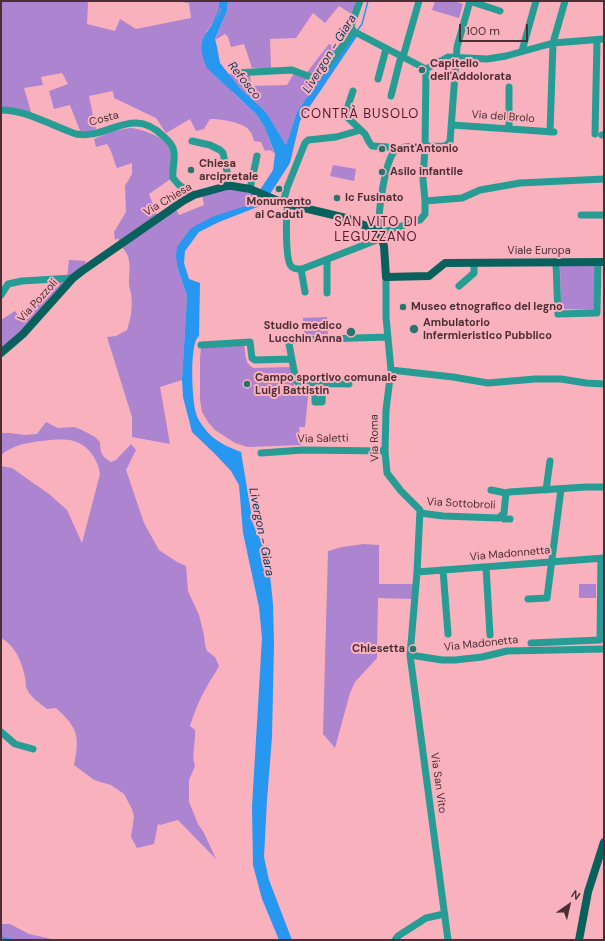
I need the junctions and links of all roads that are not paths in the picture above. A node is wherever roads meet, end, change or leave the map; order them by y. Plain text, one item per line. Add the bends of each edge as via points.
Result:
1 (360, 1) edge
2 (419, 1) edge
3 (470, 1) edge
4 (536, 1) edge
5 (565, 1) edge
6 (500, 11) dead end
7 (353, 30) junction
8 (600, 40) edge
9 (553, 43) junction
10 (386, 49) junction
11 (522, 51) junction
12 (402, 56) junction
13 (457, 57) junction
14 (426, 69) junction
15 (235, 73) dead end
16 (378, 79) dead end
17 (509, 87) dead end
18 (353, 91) dead end
19 (391, 96) dead end
20 (1, 110) edge
21 (452, 125) junction
22 (508, 129) junction
23 (361, 130) junction
24 (601, 134) edge
25 (192, 141) dead end
26 (425, 147) junction
27 (395, 150) junction
28 (256, 156) dead end
29 (604, 179) edge
30 (227, 186) junction
31 (250, 189) junction
32 (194, 195) junction
33 (425, 201) junction
34 (286, 203) junction
35 (581, 215) dead end
36 (604, 215) edge
37 (380, 234) junction
38 (327, 260) junction
39 (601, 262) edge
40 (474, 263) junction
41 (556, 263) junction
42 (301, 269) junction
43 (386, 276) junction
44 (73, 278) junction
45 (459, 286) dead end
46 (305, 292) dead end
47 (327, 293) dead end
48 (1, 295) edge
49 (388, 338) junction
50 (201, 345) dead end
51 (1, 353) edge
52 (291, 360) junction
53 (391, 370) junction
54 (315, 384) junction
55 (323, 384) junction
56 (349, 384) dead end
57 (604, 384) edge
58 (385, 451) junction
59 (261, 453) dead end
60 (550, 461) dead end
61 (604, 487) edge
62 (560, 489) junction
63 (491, 490) dead end
64 (546, 490) junction
65 (506, 493) junction
66 (420, 511) junction
67 (501, 517) junction
68 (510, 519) dead end
69 (603, 558) edge
70 (551, 562) junction
71 (486, 567) junction
72 (444, 570) junction
73 (417, 572) junction
74 (528, 599) dead end
75 (448, 634) dead end
76 (490, 635) dead end
77 (531, 643) dead end
78 (604, 649) edge
79 (410, 655) junction
80 (1, 732) edge
81 (33, 749) dead end
82 (604, 845) edge
83 (444, 914) junction
84 (395, 940) edge
85 (448, 940) edge
86 (579, 940) edge

1 - 7 street via 351,26
2 - 12 street
3 - 6 street
3 - 13 street
4 - 11 street
5 - 9 street
7 - 10 street
7 - 15 street via 316,79 292,70
8 - 9 street
8 - 24 street
9 - 11 street
9 - 22 street, Via del Brolo via 552,132
10 - 12 street
10 - 16 street
11 - 13 street via 487,59
12 - 14 street
12 - 19 street
13 - 14 street via 445,58
13 - 21 street
14 - 26 street
17 - 22 street
18 - 23 street via 345,115
20 - 32 street, Costa via 25,113 76,134 93,134 120,125 138,123 155,128 173,147 173,178
21 - 22 street, Via del Brolo
21 - 26 street via 451,140 447,145
23 - 27 street via 372,146
23 - 34 street via 336,137 308,140 287,188
25 - 30 street via 210,145 223,153 228,176
26 - 27 street via 406,146
26 - 33 street
27 - 37 street via 389,159 380,204
28 - 31 street
29 - 33 street via 520,183 480,190 462,198
30 - 31 main road, Via Chiesa
30 - 32 main road, Via Chiesa
31 - 34 main road, Via Chiesa
32 - 44 main road, Via Chiesa
33 - 37 street via 425,214 420,220
34 - 37 main road, Via Chiesa via 346,218
34 - 42 street via 289,264 296,270
35 - 36 street
37 - 38 street
37 - 43 main road, Via Roma via 384,246
38 - 42 street
38 - 47 street
39 - 41 main road, Viale Europa
39 - 41 street via 597,313 558,314
40 - 41 main road, Viale Europa
40 - 43 main road, Viale Europa via 445,263 429,276
40 - 45 street via 474,273
42 - 46 street
43 - 49 street, Via Roma
44 - 48 street via 8,284
44 - 51 main road, Via Pozzoli via 24,334
49 - 52 street via 292,340 289,344
49 - 53 street, Via Roma
50 - 52 street via 250,342 252,358 255,360
52 - 54 street via 296,381
53 - 57 street via 488,383 560,379
53 - 58 street, Via Roma via 386,410
54 - 55 street
54 - 55 street via 315,402 322,402
55 - 56 street
58 - 59 street, Via Saletti via 303,450
58 - 66 street, Via Roma via 387,473
60 - 64 street
61 - 62 street, Via Sottobroli
62 - 64 street, Via Sottobroli
62 - 70 street
63 - 65 street, Via Sottobroli
64 - 65 street, Via Sottobroli
65 - 67 street, Via Sottobroli via 504,513
66 - 67 street, Via Sottobroli via 446,516
66 - 73 street
67 - 68 street, Via Sottobroli
69 - 70 street, Via Madonnetta
69 - 77 street via 600,640
70 - 71 street, Via Madonnetta
70 - 74 street via 547,598
71 - 72 street, Via Madonnetta
71 - 76 street
72 - 73 street, Via Madonnetta
72 - 75 street
73 - 79 street
78 - 79 street, Via Madonetta via 507,651 455,660
79 - 83 street, Via San Vito
80 - 81 street via 15,744
82 - 86 main road via 588,892
83 - 84 street via 426,918
83 - 85 street, Via San Vito

